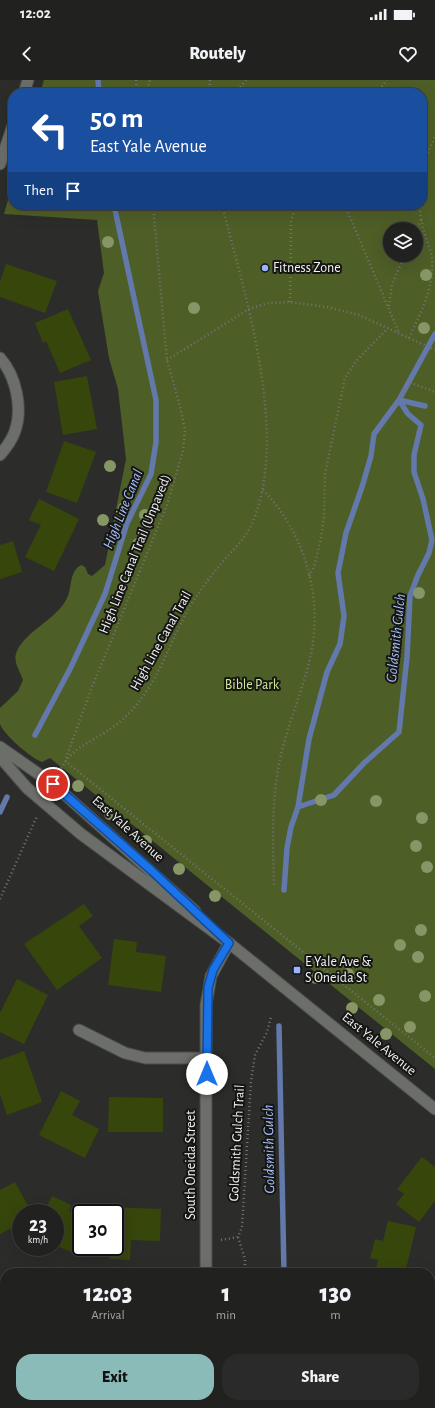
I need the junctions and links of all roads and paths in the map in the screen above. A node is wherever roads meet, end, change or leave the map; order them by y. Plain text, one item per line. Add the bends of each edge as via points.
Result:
1 (246, 80) edge
2 (387, 80) edge
3 (239, 88) edge
4 (381, 88) edge
5 (435, 136) edge
6 (8, 140) edge
7 (427, 155) edge
8 (0, 164) edge
9 (153, 210) edge
10 (223, 210) edge
11 (295, 210) edge
12 (347, 210) edge
13 (420, 210) edge
14 (421, 219) junction
15 (420, 222) edge
16 (402, 262) edge
17 (290, 302) junction
18 (249, 309) junction
19 (389, 309) junction
20 (388, 328) junction
21 (399, 333) junction
22 (409, 338) junction
23 (435, 350) edge
24 (0, 358) edge
25 (167, 360) junction
26 (435, 392) edge
27 (399, 400) dead end
28 (0, 455) edge
29 (262, 490) junction
30 (309, 576) junction
31 (0, 747) edge
32 (0, 757) edge
33 (65, 761) junction
34 (37, 816) dead end
35 (274, 886) dead end
36 (0, 898) edge
37 (229, 943) junction
38 (271, 1017) dead end
39 (79, 1030) dead end
40 (207, 1058) junction
41 (435, 1058) edge
42 (435, 1109) edge
43 (206, 1268) edge
44 (245, 1268) edge

1 - 3 path
2 - 4 path
5 - 7 path
6 - 8 main road
9 - 25 path, High Line Canal Trail (Unpaved)
10 - 18 path
11 - 17 path via 291,222
12 - 19 path
13 - 14 path
14 - 15 path
14 - 22 path via 431,255 434,278
16 - 19 path via 392,284
17 - 18 path via 268,303
17 - 20 path via 327,307 358,315
18 - 25 path
18 - 29 path, High Line Canal Trail via 259,357 265,407 266,444
19 - 21 path
20 - 21 path
20 - 30 path via 356,361 345,378 325,474 324,517 319,545
21 - 22 path
22 - 23 path
24 - 28 main road via 6,365 16,389 18,412 15,431
25 - 33 path, High Line Canal Trail (Unpaved) via 185,430 183,451 167,505 92,687
26 - 27 path via 411,383
29 - 30 path via 279,506 296,535
29 - 33 path, High Line Canal Trail via 250,528 200,591 180,624 146,692 128,715 112,728 76,749
30 - 35 path via 315,620 312,649 279,766 273,828
31 - 37 main road, East Yale Avenue via 53,784
32 - 37 main road, East Yale Avenue via 27,788 81,834
33 - 41 path
34 - 36 path
37 - 40 main road, South Oneida Street via 213,970 208,988
37 - 42 main road, East Yale Avenue
38 - 44 path, Goldsmith Gulch Trail via 267,1032 255,1055 251,1081 242,1226 238,1237
39 - 40 main road via 125,1053 146,1058
40 - 43 main road, South Oneida Street

